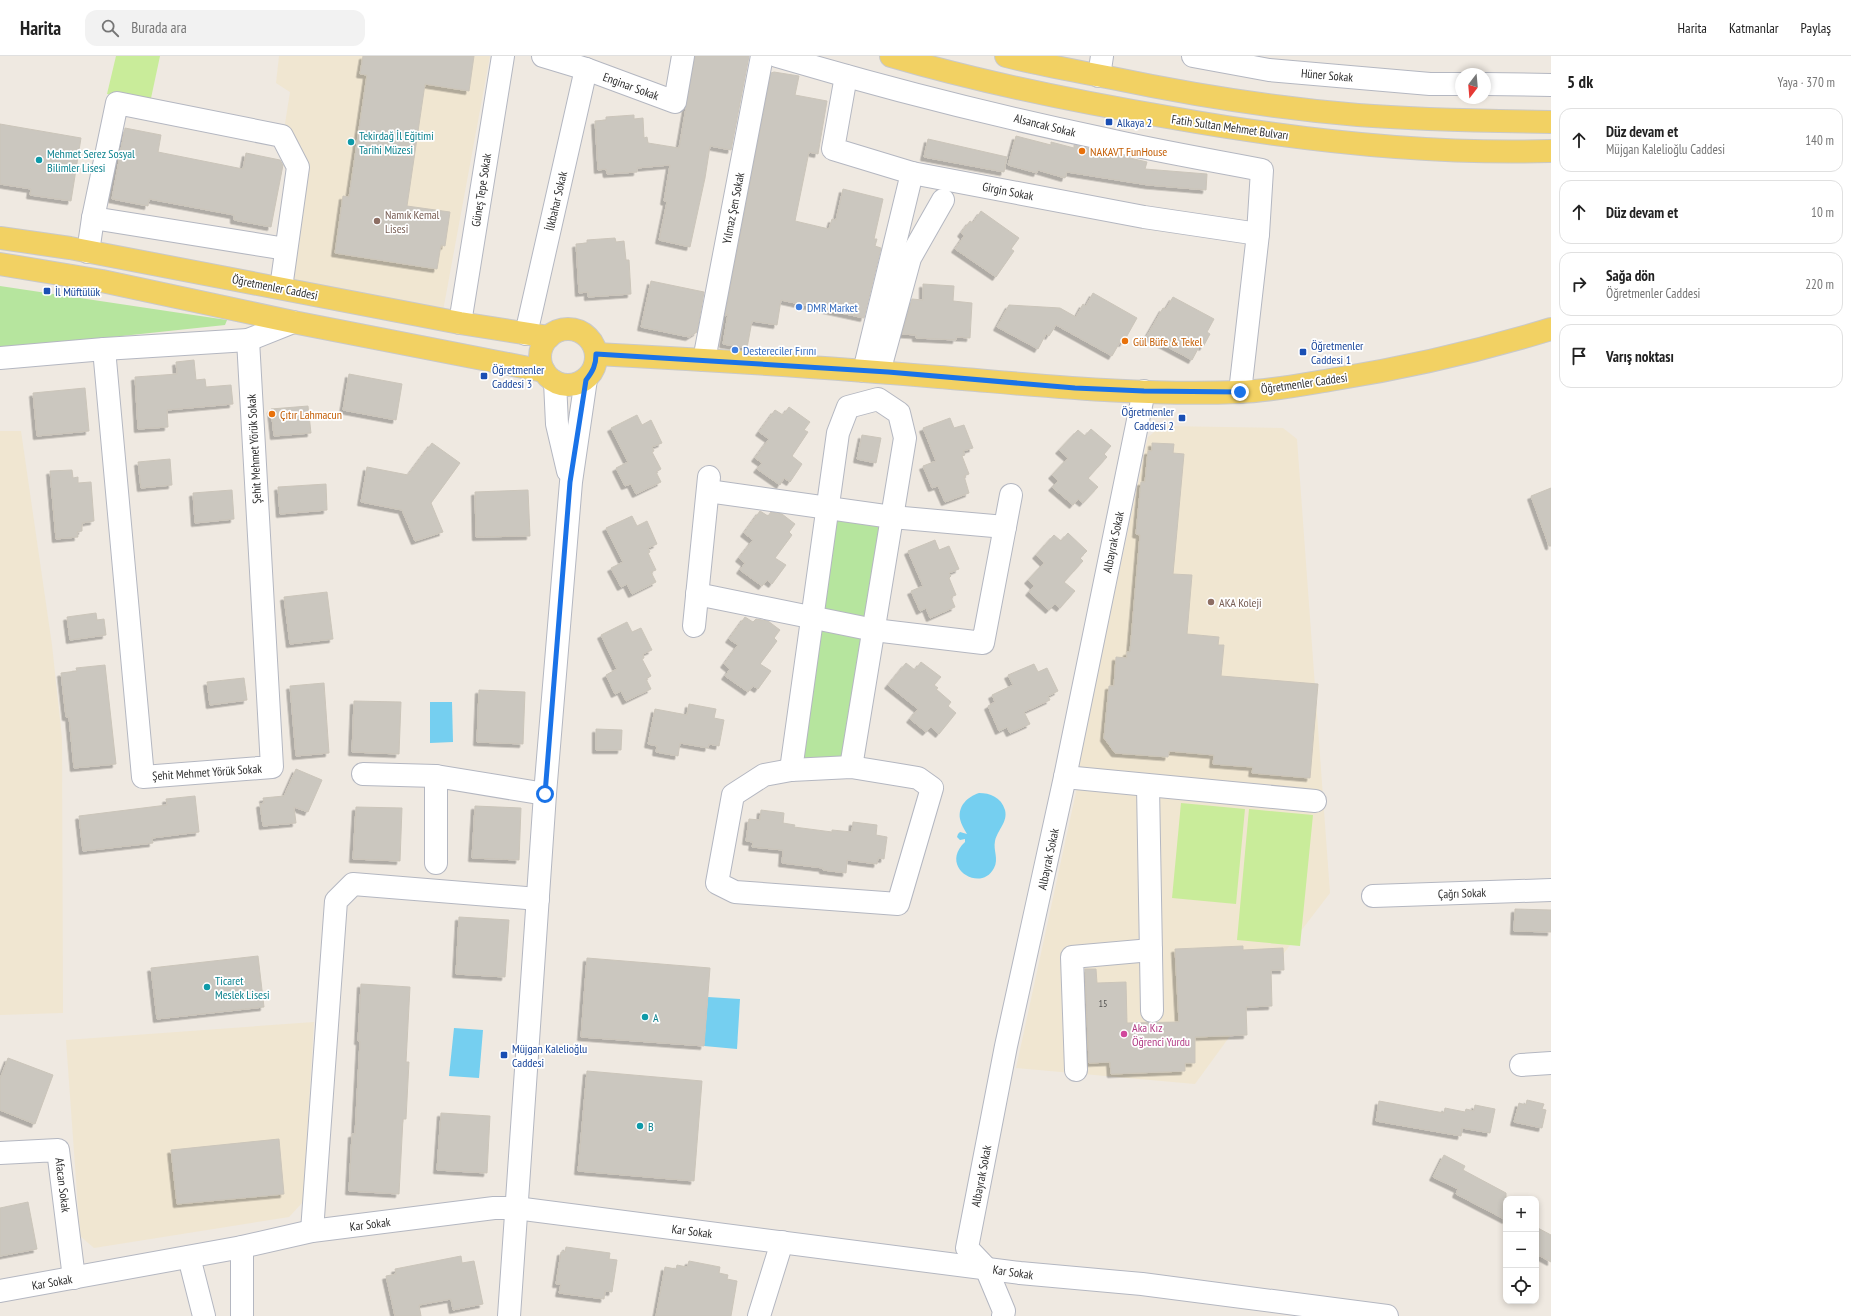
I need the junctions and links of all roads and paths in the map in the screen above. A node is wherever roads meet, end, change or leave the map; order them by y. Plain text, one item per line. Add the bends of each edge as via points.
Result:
1 (503, 56) edge
2 (543, 56) edge
3 (683, 56) edge
4 (762, 56) edge
5 (777, 56) edge
6 (891, 56) edge
7 (1006, 56) edge
8 (1193, 56) edge
9 (1100, 66) edge
10 (586, 69) junction
11 (846, 76) junction
12 (1455, 84) edge
13 (1491, 84) edge
14 (1551, 85) edge
15 (1551, 122) edge
16 (1551, 151) edge
17 (912, 173) junction
18 (943, 200) dead end
19 (93, 218) junction
20 (1258, 234) junction
21 (0, 238) edge
22 (286, 249) junction
23 (88, 252) junction
24 (0, 264) edge
25 (281, 288) junction
26 (293, 322) junction
27 (460, 323) junction
28 (1551, 329) edge
29 (526, 334) junction
30 (549, 337) junction
31 (248, 340) junction
32 (104, 349) junction
33 (596, 354) junction
34 (0, 358) edge
35 (704, 360) junction
36 (875, 372) junction
37 (550, 376) junction
38 (586, 380) junction
39 (1144, 391) junction
40 (1240, 392) junction
41 (878, 399) junction
42 (570, 482) junction
43 (1011, 495) dead end
44 (827, 508) junction
45 (892, 517) junction
46 (1005, 527) junction
47 (697, 594) junction
48 (812, 617) junction
49 (694, 626) dead end
50 (874, 630) junction
51 (851, 766) junction
52 (791, 770) junction
53 (363, 774) dead end
54 (436, 776) junction
55 (1065, 777) junction
56 (1148, 786) junction
57 (545, 794) junction
58 (1315, 801) dead end
59 (436, 863) dead end
60 (1551, 890) edge
61 (1373, 896) dead end
62 (538, 899) junction
63 (1151, 950) junction
64 (1152, 1011) dead end
65 (1551, 1063) edge
66 (1521, 1065) dead end
67 (1076, 1070) dead end
68 (0, 1153) edge
69 (516, 1208) junction
70 (312, 1231) junction
71 (782, 1242) junction
72 (242, 1247) junction
73 (189, 1257) junction
74 (986, 1268) junction
75 (74, 1278) junction
76 (0, 1291) edge
77 (204, 1316) edge
78 (242, 1316) edge
79 (509, 1316) edge
80 (759, 1316) edge
81 (1003, 1316) edge
82 (1387, 1316) edge

1 - 27 street, Güneş Tepe Sokak
2 - 10 street, Enginar Sokak
3 - 10 street, Enginar Sokak via 675,102
4 - 35 street, Yılmaz Şen Sokak
5 - 11 street, Alsancak Sokak
6 - 16 main road, Fatih Sultan Mehmet Bulvarı via 938,70 1027,90 1228,128 1449,152
7 - 9 main road via 1054,68
8 - 12 street, Hüner Sokak via 1268,70
9 - 15 main road via 1154,87 1261,104 1356,115 1452,121
10 - 29 street, İlkbahar Sokak
11 - 17 street, Girgin Sokak via 833,149
11 - 20 street, Alsancak Sokak via 1105,140 1262,170
13 - 14 street
17 - 20 street, Girgin Sokak via 1144,217
17 - 36 street
18 - 36 street via 910,258
19 - 22 street
19 - 22 street via 117,103 282,136 298,166
19 - 23 street
20 - 40 street, Alsancak Sokak
21 - 23 main road, Öğretmenler Caddesi
22 - 25 street
23 - 25 main road, Öğretmenler Caddesi
24 - 26 main road via 102,281
25 - 27 main road, Öğretmenler Caddesi
26 - 31 street
26 - 37 main road
27 - 29 main road, Öğretmenler Caddesi
28 - 40 main road, Öğretmenler Caddesi via 1488,348 1360,375
29 - 30 main road, Öğretmenler Caddesi
30 - 33 main road via 556,332 574,330 589,338
30 - 37 main road via 541,353 541,362
31 - 32 street
31 - 32 street, Şehit Mehmet Yörük Sokak via 272,767 143,777
32 - 34 street
33 - 35 main road, Öğretmenler Caddesi
33 - 38 main road via 596,364
35 - 36 main road, Öğretmenler Caddesi
36 - 39 main road, Öğretmenler Caddesi
36 - 41 street
37 - 38 main road via 571,385
37 - 42 street via 557,424
38 - 42 street
39 - 40 main road, Öğretmenler Caddesi
39 - 55 street, Albayrak Sokak
41 - 44 street via 848,407 838,433
41 - 45 street via 899,413 905,438
42 - 57 street
43 - 46 street
44 - 45 street
44 - 47 street via 708,484
44 - 48 street
45 - 46 street
45 - 50 street
46 - 50 street via 983,643
47 - 48 street
47 - 49 street
48 - 50 street
48 - 52 street
50 - 51 street
51 - 52 street
51 - 52 street via 918,778 932,788 898,904 735,892 717,883 733,795 764,775
53 - 54 street
54 - 57 street
54 - 59 street
55 - 56 street
55 - 74 street, Albayrak Sokak via 1006,1046 967,1248
56 - 58 street
56 - 63 street
57 - 62 street
60 - 61 street, Çağrı Sokak
62 - 69 street
62 - 70 street via 353,884 336,901
63 - 64 street
63 - 67 street via 1072,956
65 - 66 street
68 - 75 street, Afacan Sokak via 58,1150
69 - 70 street, Kar Sokak via 494,1208
69 - 71 street, Kar Sokak
69 - 79 street
70 - 72 street, Kar Sokak
71 - 74 street, Kar Sokak
71 - 80 street
72 - 73 street, Kar Sokak
72 - 78 street
73 - 75 street, Kar Sokak
73 - 77 street
74 - 81 street, Albayrak Sokak via 1004,1311
74 - 82 street, Kar Sokak via 1142,1284
75 - 76 street, Kar Sokak

